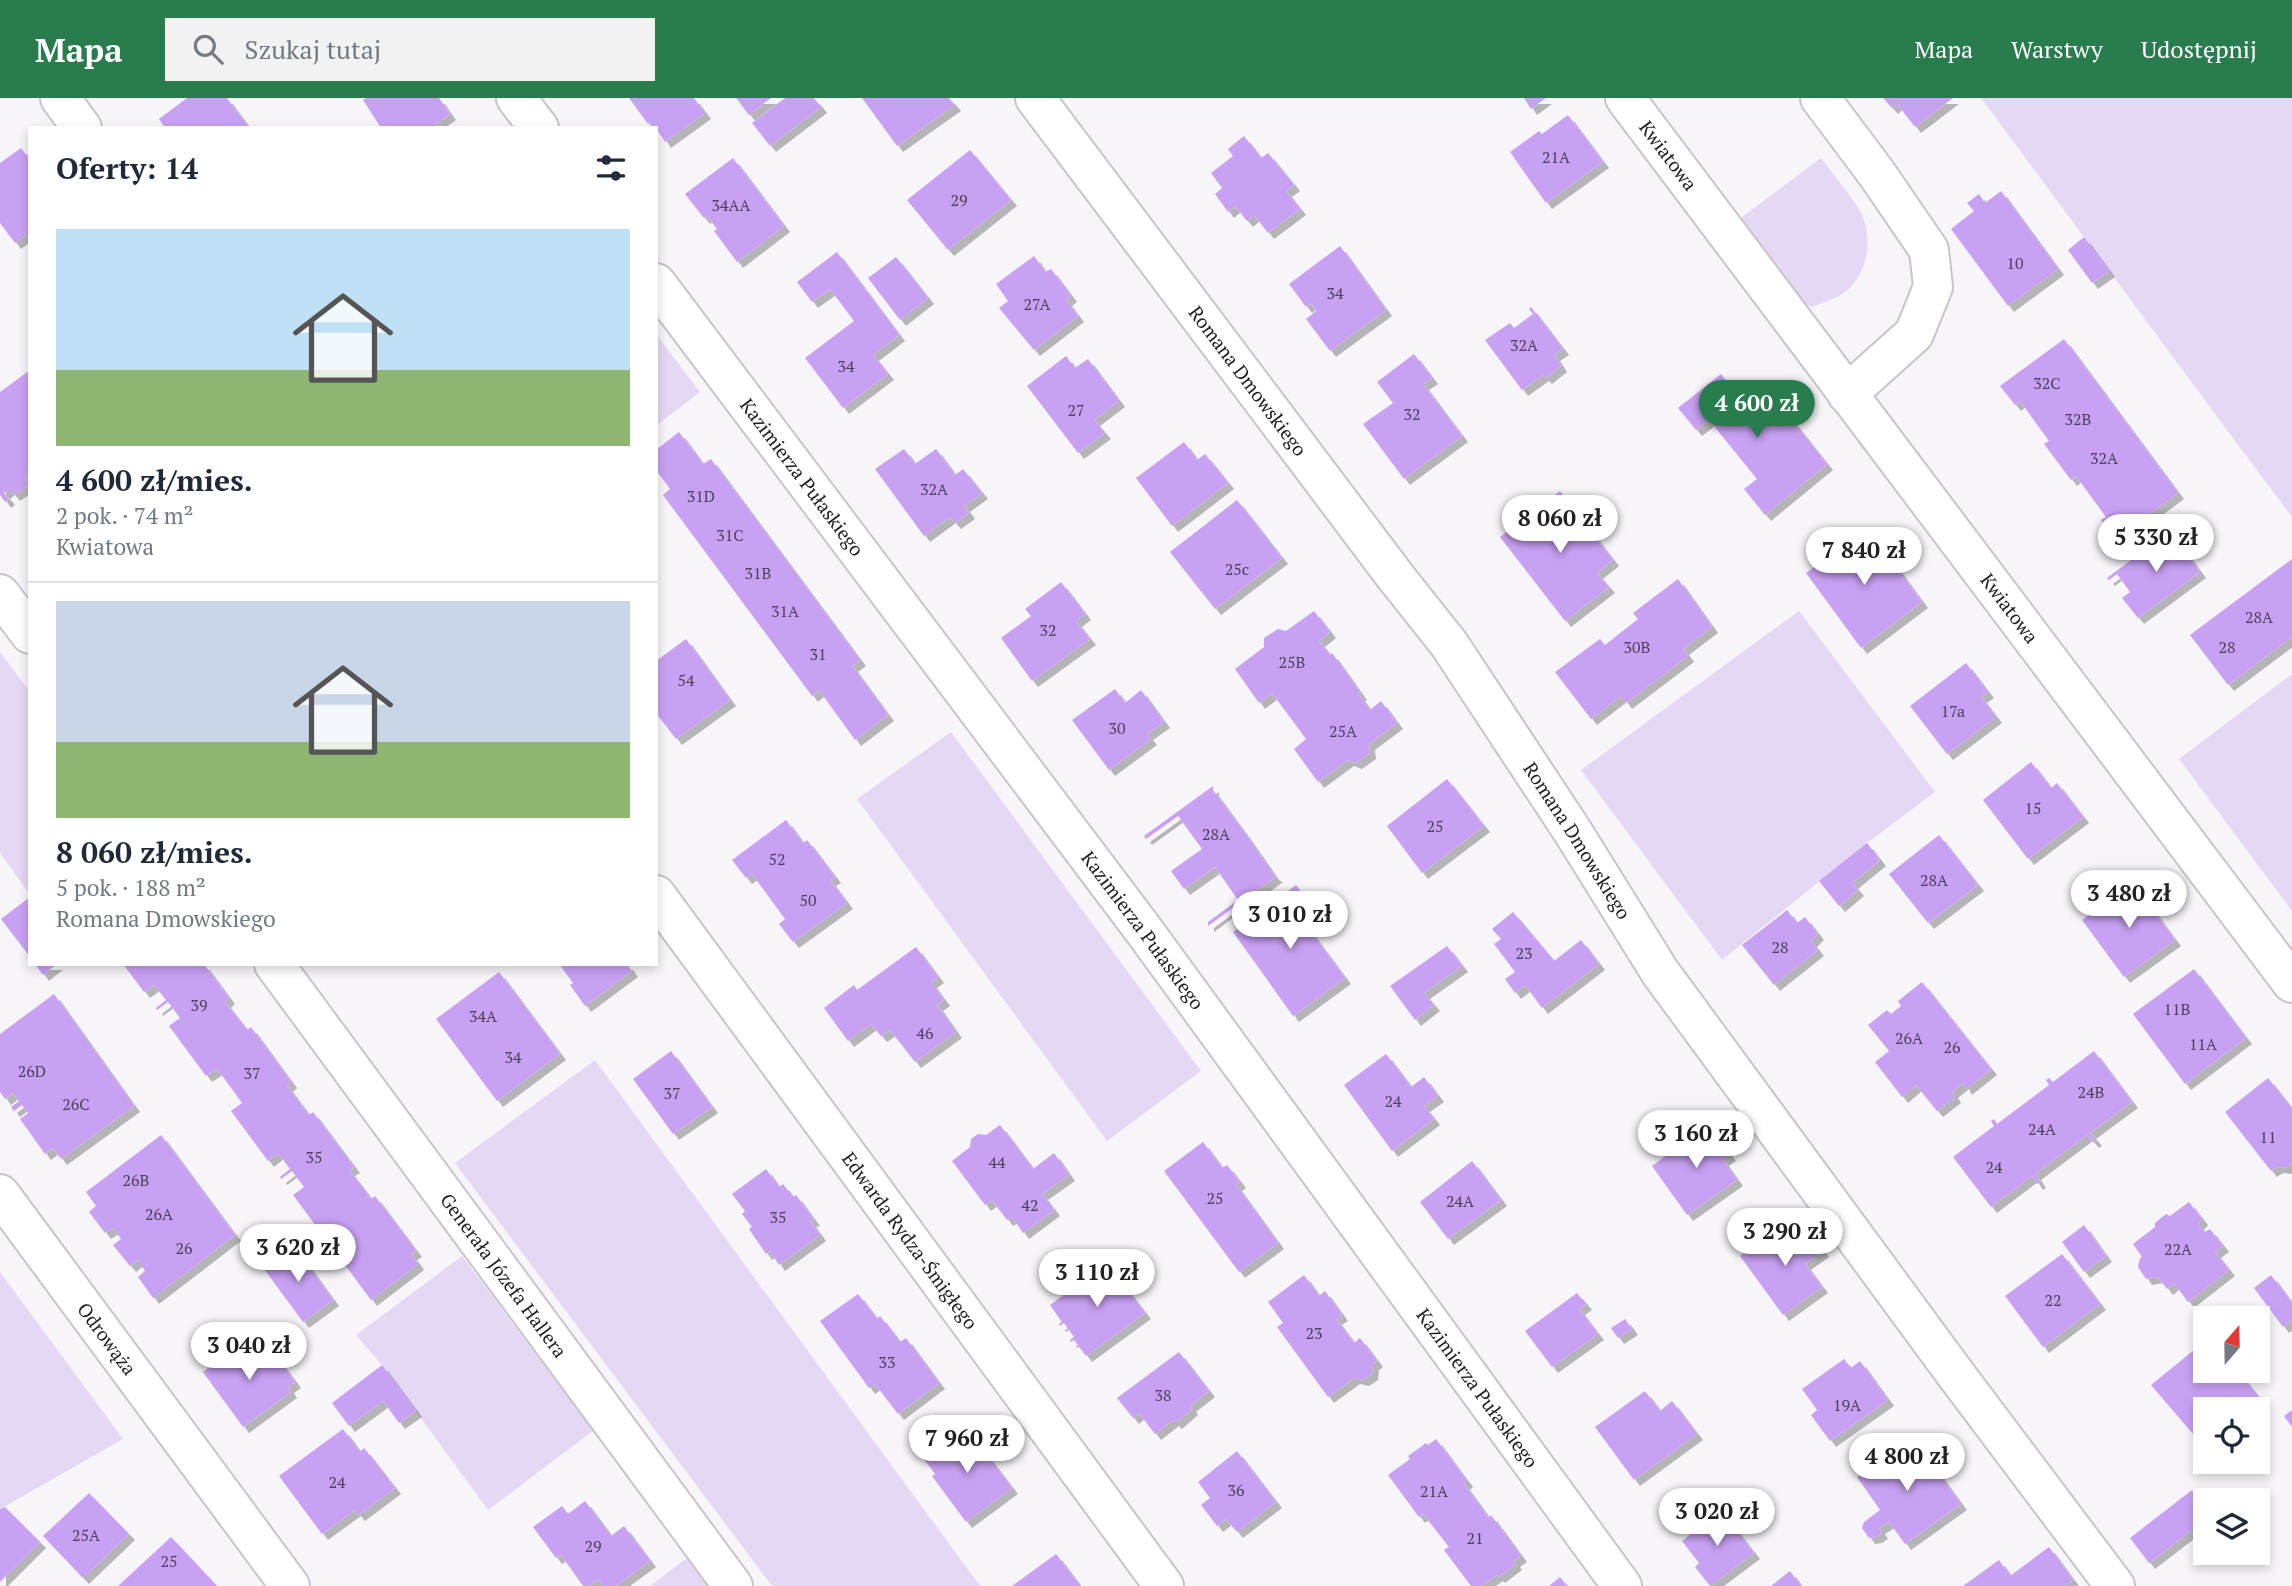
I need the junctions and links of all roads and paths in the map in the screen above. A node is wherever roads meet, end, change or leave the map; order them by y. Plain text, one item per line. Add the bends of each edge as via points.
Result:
1 (60, 98) edge
2 (516, 98) edge
3 (1035, 98) edge
4 (1625, 98) edge
5 (1819, 98) edge
6 (81, 126) edge
7 (537, 126) edge
8 (658, 286) edge
9 (1847, 394) junction
10 (658, 898) edge
11 (275, 966) edge
12 (2292, 983) edge
13 (0, 1194) edge
14 (290, 1586) edge
15 (733, 1586) edge
16 (1164, 1586) edge
17 (1622, 1586) edge
18 (2115, 1586) edge

1 - 6 street
2 - 7 street
3 - 18 street, Romana Dmowskiego via 1449,644 1660,972
4 - 9 street, Kwiatowa
5 - 9 street via 1929,250 1933,287 1914,334
8 - 17 street, Kazimierza Pułaskiego via 1145,932
9 - 12 street, Kwiatowa
10 - 16 street, Edwarda Rydza-Śmigłego
11 - 15 street, Generała Józefa Hallera
13 - 14 street, Odrowąża

